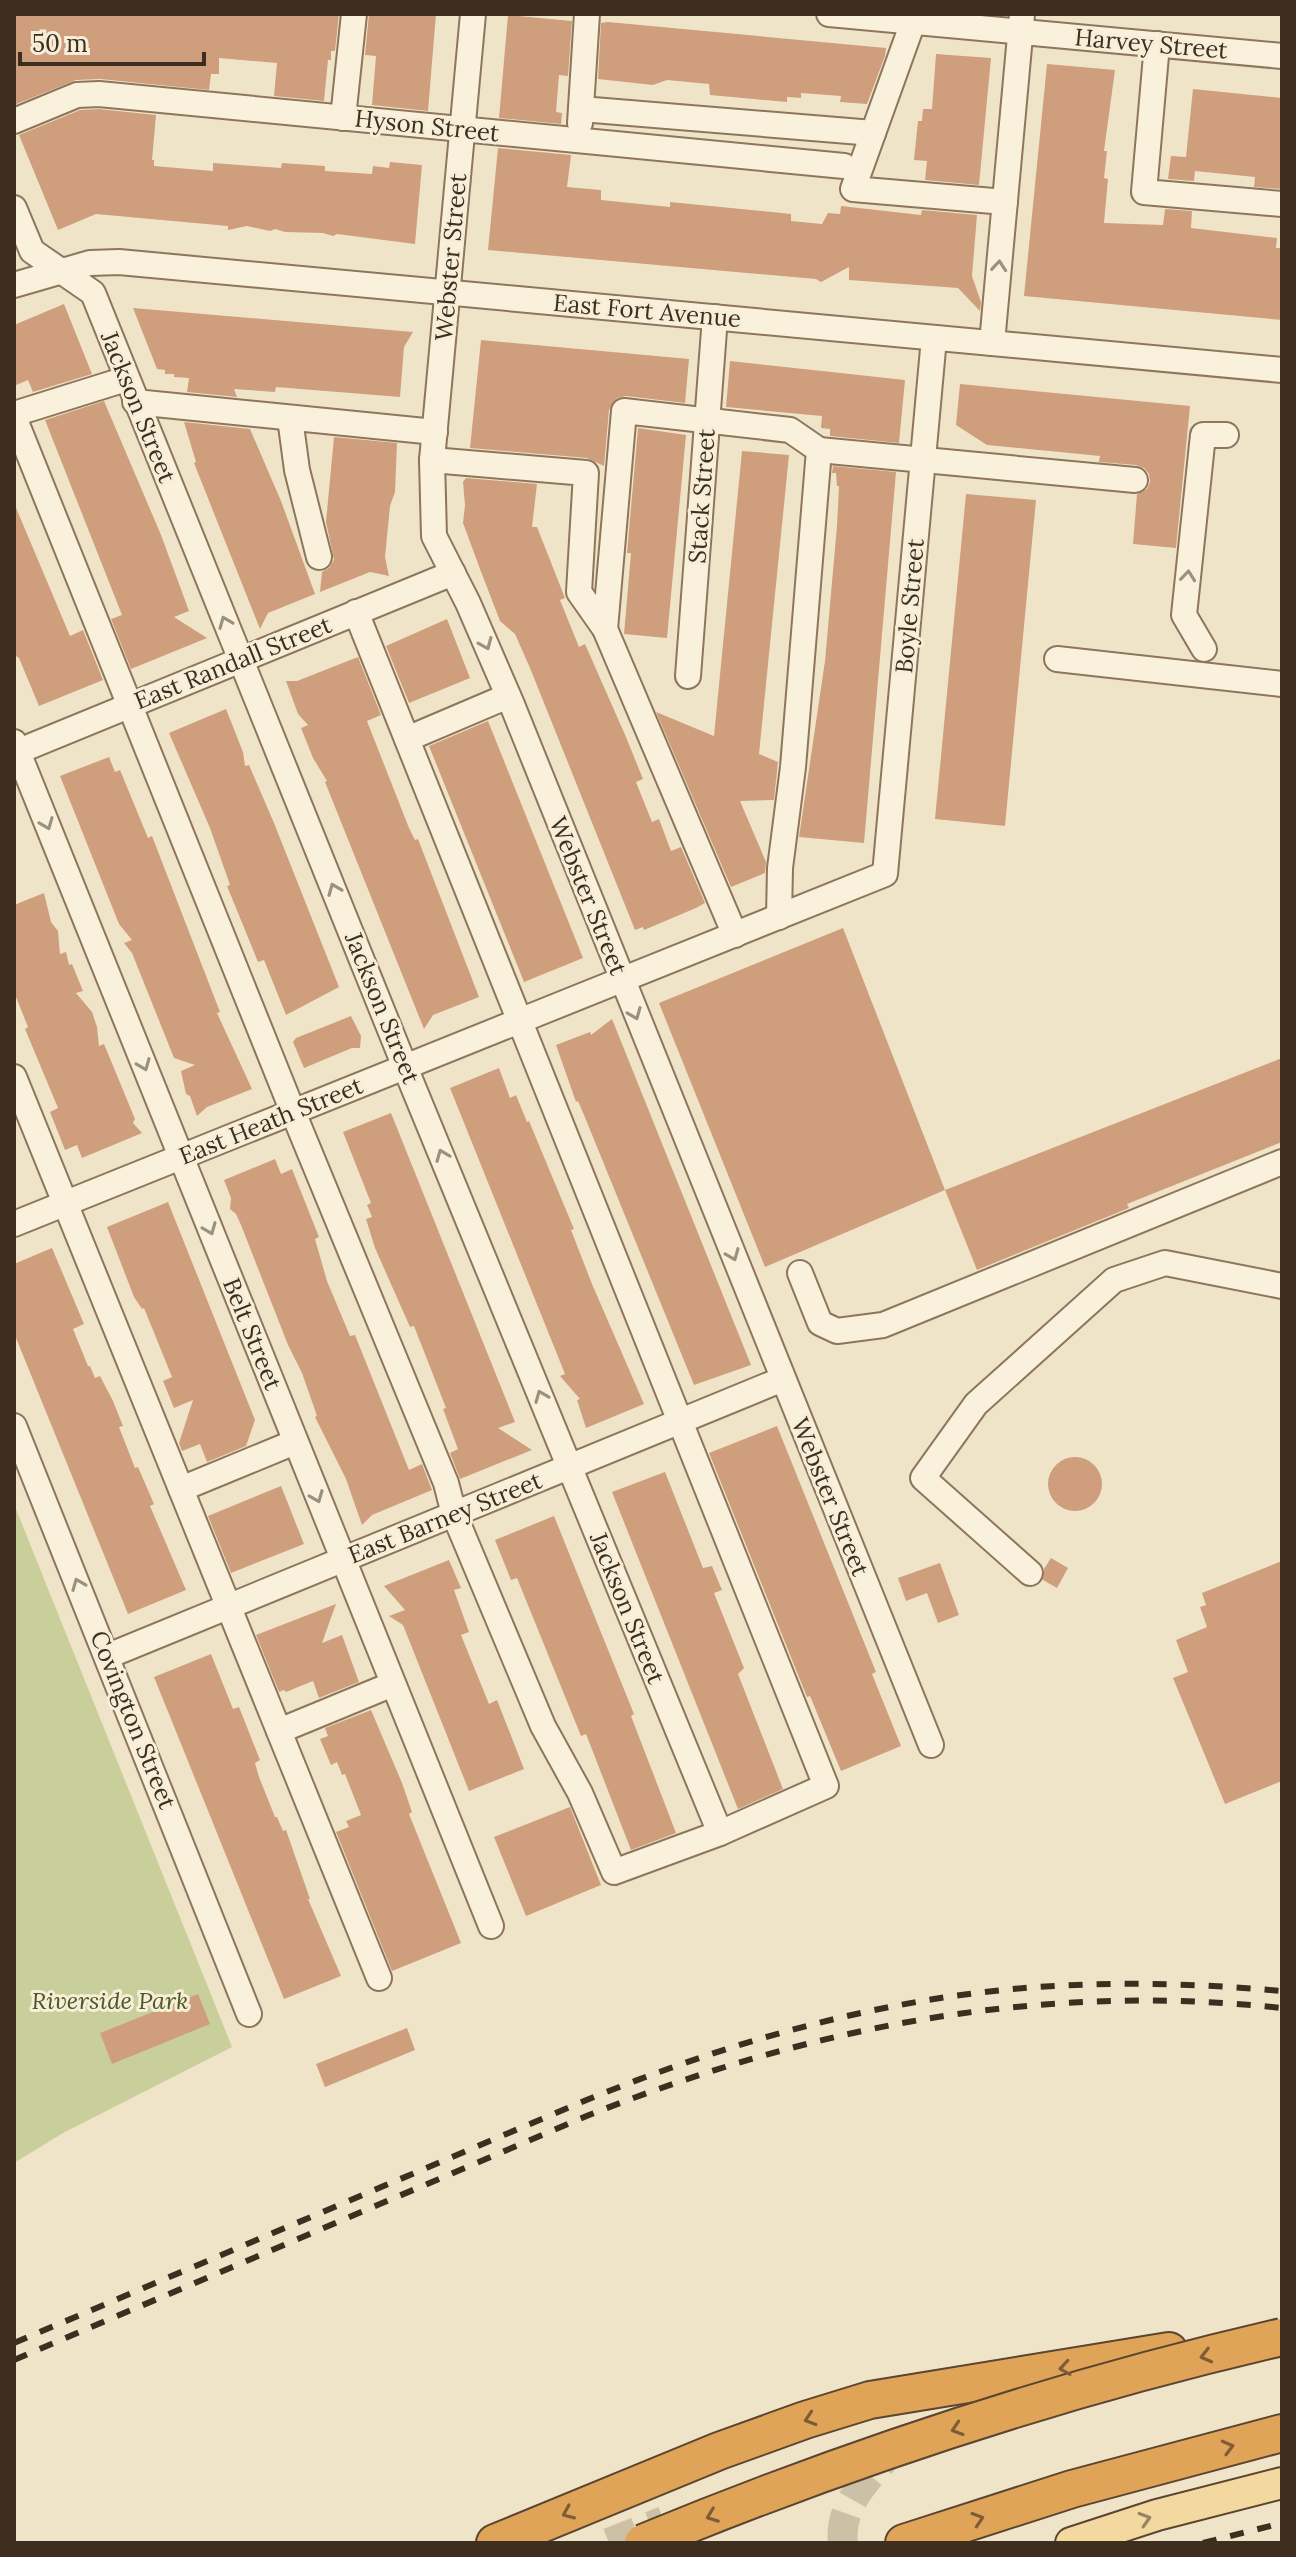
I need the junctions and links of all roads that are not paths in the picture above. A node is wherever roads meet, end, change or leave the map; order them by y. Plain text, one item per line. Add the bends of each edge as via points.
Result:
1 (354, 14) edge
2 (473, 14) edge
3 (587, 14) edge
4 (829, 14) edge
5 (913, 22) junction
6 (1021, 23) edge
7 (1080, 25) edge
8 (1157, 44) junction
9 (1282, 56) edge
10 (581, 109) junction
11 (343, 118) junction
12 (14, 121) edge
13 (462, 129) junction
14 (873, 133) junction
15 (579, 141) junction
16 (844, 166) dead end
17 (1005, 202) junction
18 (1282, 204) edge
19 (14, 208) edge
20 (62, 270) junction
21 (14, 285) edge
22 (447, 292) junction
23 (715, 317) junction
24 (934, 338) junction
25 (992, 343) junction
26 (1282, 370) edge
27 (126, 379) junction
28 (135, 402) junction
29 (14, 416) edge
30 (290, 418) junction
31 (707, 420) junction
32 (435, 432) junction
33 (1226, 435) dead end
34 (819, 450) junction
35 (923, 459) junction
36 (432, 460) junction
37 (1135, 480) dead end
38 (319, 557) dead end
39 (453, 573) junction
40 (356, 612) junction
41 (605, 629) junction
42 (1204, 649) dead end
43 (1057, 659) dead end
44 (241, 660) junction
45 (688, 676) dead end
46 (1282, 684) edge
47 (508, 696) junction
48 (131, 705) junction
49 (407, 739) junction
50 (15, 749) edge
51 (885, 874) joint
52 (779, 917) junction
53 (735, 935) junction
54 (622, 980) junction
55 (520, 1021) junction
56 (405, 1067) junction
57 (14, 1077) edge
58 (293, 1112) junction
59 (181, 1157) junction
60 (1282, 1162) edge
61 (65, 1203) junction
62 (14, 1224) edge
63 (800, 1273) dead end
64 (1282, 1286) edge
65 (783, 1379) junction
66 (680, 1422) junction
67 (14, 1426) edge
68 (295, 1442) junction
69 (570, 1468) junction
70 (181, 1489) junction
71 (454, 1514) junction
72 (343, 1559) junction
73 (1030, 1573) dead end
74 (228, 1606) junction
75 (108, 1656) junction
76 (393, 1684) junction
77 (279, 1731) junction
78 (931, 1745) dead end
79 (720, 1833) junction
80 (491, 1926) dead end
81 (379, 1978) dead end
82 (249, 2014) dead end
83 (1282, 2337) edge
84 (1169, 2351) dead end
85 (1282, 2433) edge
86 (1282, 2483) edge
87 (495, 2543) edge
88 (643, 2543) tunnel mouth
89 (904, 2543) edge
90 (1071, 2543) edge

1 - 11 street
2 - 13 street, Webster Street
3 - 10 street
4 - 5 street, Harvey Street
5 - 6 street, Harvey Street
5 - 14 street
6 - 7 street, Harvey Street
6 - 17 street
7 - 8 street, Harvey Street
8 - 9 street, Harvey Street
8 - 18 street via 1144,192
10 - 14 street
10 - 15 street
11 - 12 street, Hyson Street via 99,94 77,95
11 - 13 street, Hyson Street
13 - 15 street, Hyson Street
13 - 22 street, Webster Street
14 - 17 street via 853,189
15 - 16 street, Hyson Street
25 -> 17 street
19 - 20 street, Jackson Street via 32,251
20 - 21 street, East Fort Avenue
20 - 22 street, East Fort Avenue via 119,262
20 - 27 street, Jackson Street via 93,293
22 - 23 street, East Fort Avenue
22 - 32 street, Webster Street
23 - 24 street, East Fort Avenue
23 - 31 street, Stack Street
24 - 25 street, East Fort Avenue
24 - 35 street, Boyle Street
25 - 26 street, East Fort Avenue
27 - 28 street, Jackson Street
27 - 29 street
28 - 30 street
44 -> 28 street, Jackson Street
29 - 48 street
30 - 32 street
30 - 38 street
31 - 34 street via 790,430
31 - 41 street via 624,411
31 - 45 street, Stack Street
32 - 36 street, Webster Street
42 -> 33 street via 1184,615 1203,435
34 - 35 street
34 - 52 street
35 - 37 street
35 - 51 street, Boyle Street
36 - 39 street, Webster Street via 434,536
36 - 41 street via 586,473 579,592
39 - 40 street, East Randall Street
39 -> 47 street, Webster Street
40 - 44 street, East Randall Street
40 - 49 street
41 - 53 street
43 - 46 street
44 - 48 street, East Randall Street
56 -> 44 street, Jackson Street
47 - 49 street
47 - 54 street, Webster Street
48 - 50 street, East Randall Street
48 - 58 street
49 - 55 street
50 -> 59 street, Belt Street
51 - 52 street, East Heath Street
52 - 53 street, East Heath Street
53 - 54 street, East Heath Street
54 - 55 street, East Heath Street
54 -> 65 street, Webster Street
55 - 56 street, East Heath Street
55 - 66 street
56 - 58 street, East Heath Street
69 -> 56 street, Jackson Street
57 - 61 street
58 - 59 street, East Heath Street
58 - 71 street via 446,1483
59 - 61 street, East Heath Street
59 -> 68 street, Belt Street
60 - 63 street via 883,1325 837,1331 820,1323
61 - 62 street, East Heath Street
61 - 70 street
64 - 73 street via 1165,1263 1114,1280 976,1404 923,1478
65 - 66 street, East Barney Street
65 - 78 street, Webster Street
66 - 69 street, East Barney Street
66 - 79 street via 826,1786
75 -> 67 street, Covington Street
68 - 70 street
68 -> 72 street, Belt Street
69 - 71 street, East Barney Street
69 - 79 street, Jackson Street
70 - 74 street
71 - 72 street, East Barney Street
71 - 79 street via 543,1726 614,1872
72 - 74 street, East Barney Street
72 - 76 street, Belt Street
74 - 75 street, East Barney Street
74 - 77 street
75 - 82 street, Covington Street
76 - 77 street
76 - 80 street, Belt Street
77 - 81 street
83 -> 88 highway, bridge via 987,2419
84 -> 87 highway via 870,2400 719,2451
89 -> 85 highway via 1072,2489
90 -> 86 main road

